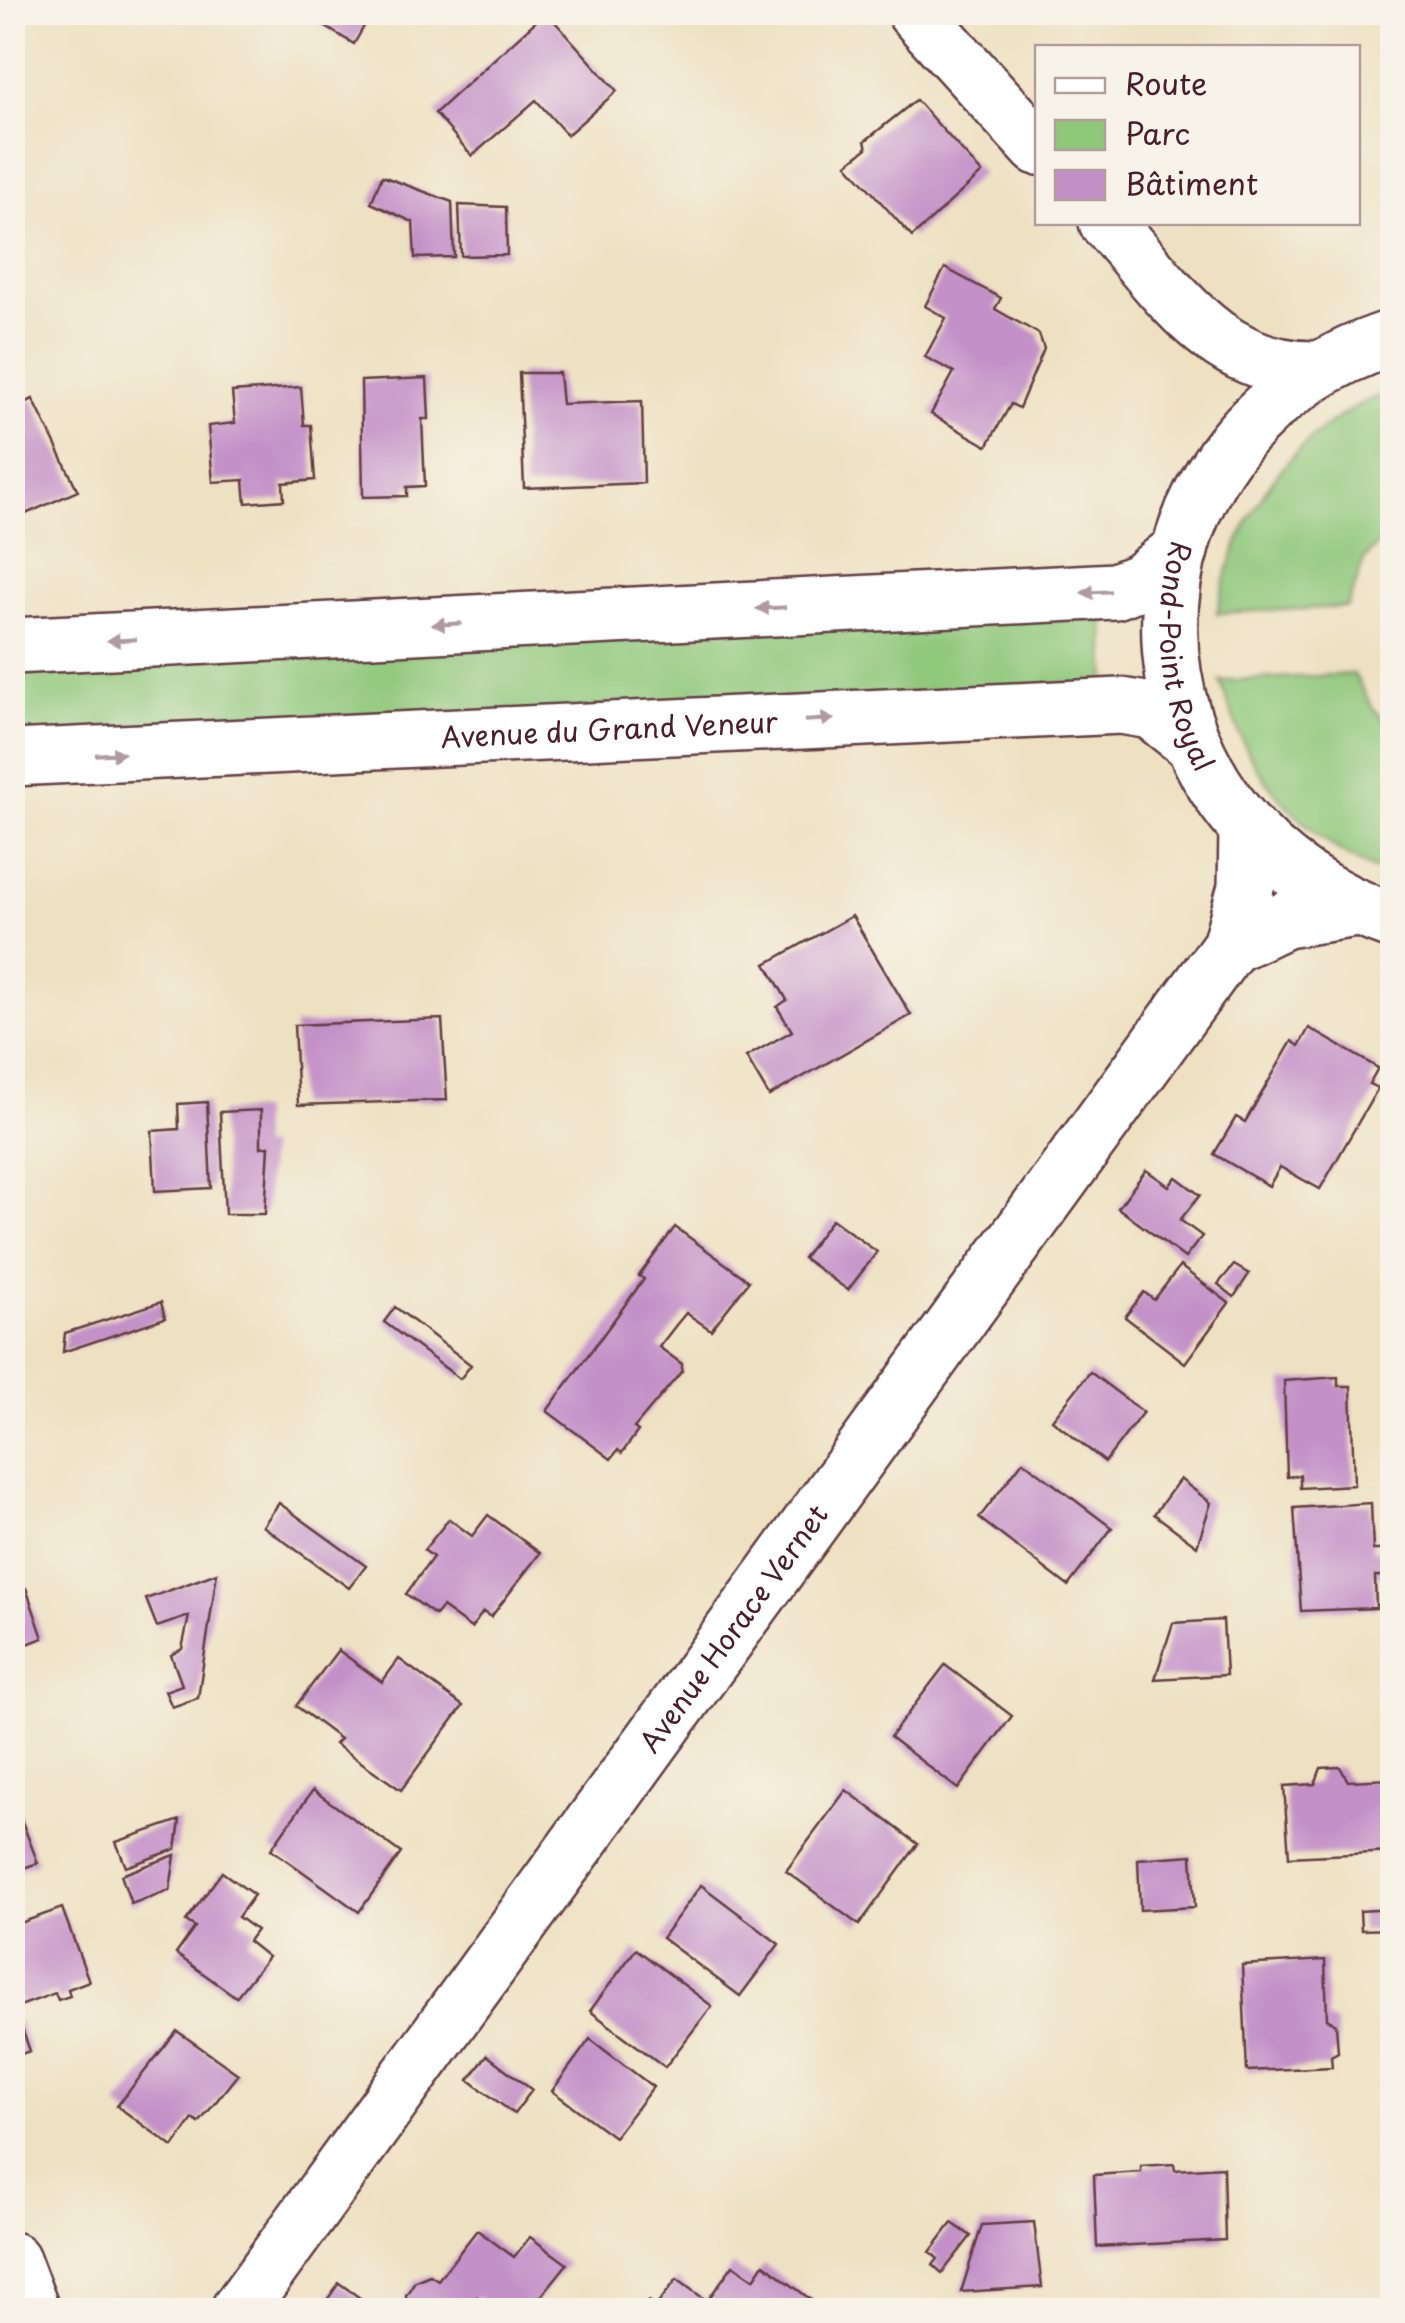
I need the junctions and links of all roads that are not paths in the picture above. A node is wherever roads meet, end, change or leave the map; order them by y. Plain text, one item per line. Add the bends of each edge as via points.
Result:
1 (915, 12) edge
2 (1035, 144) edge
3 (1110, 225) edge
4 (1202, 327) junction
5 (1392, 338) edge
6 (1320, 368) junction
7 (1229, 450) junction
8 (1180, 550) junction
9 (12, 646) edge
10 (1192, 744) junction
11 (12, 758) edge
12 (1248, 831) junction
13 (1374, 915) edge
14 (1230, 946) junction
15 (12, 2260) edge
16 (30, 2310) edge
17 (239, 2310) edge

1 - 2 street
3 - 4 street
4 - 6 street via 1252,361
4 - 7 street via 1228,378
5 - 6 street, Rond-Point Royal
6 - 7 street, Rond-Point Royal via 1265,410
7 - 8 street, Rond-Point Royal
8 -> 9 street via 1116,592
8 - 10 street, Rond-Point Royal via 1170,645
11 -> 10 street, Avenue du Grand Veneur via 1122,706 1151,711
10 - 12 street, Rond-Point Royal
12 - 13 street, Rond-Point Royal via 1282,865
12 - 14 street via 1246,887
13 - 14 street via 1285,920
14 - 17 street, Avenue Horace Vernet
15 - 16 street

